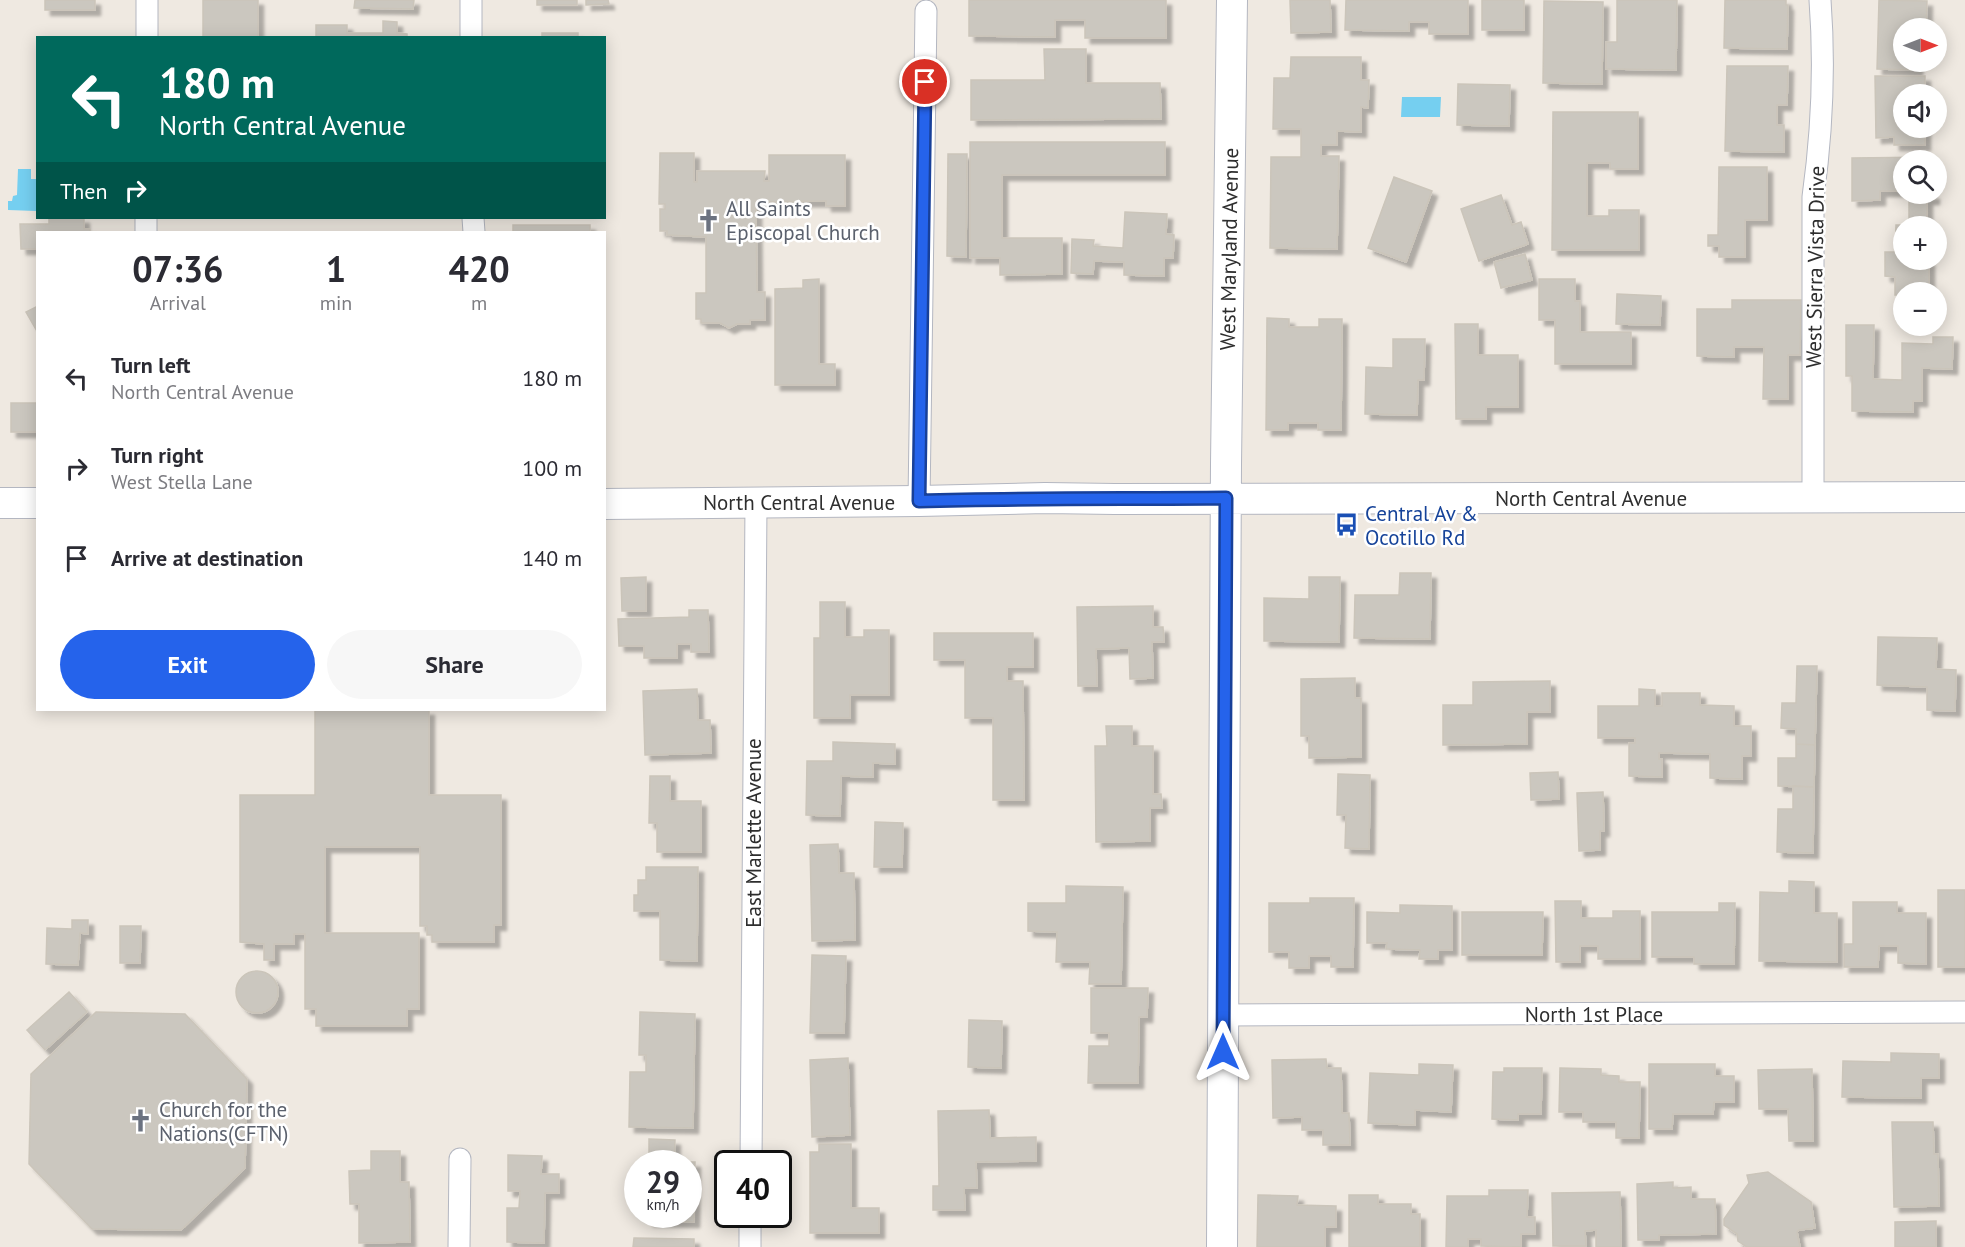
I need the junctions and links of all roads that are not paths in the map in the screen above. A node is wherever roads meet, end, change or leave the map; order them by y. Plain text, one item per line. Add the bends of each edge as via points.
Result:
1 (147, 0) edge
2 (471, 0) edge
3 (1232, 0) edge
4 (1820, 0) edge
5 (926, 11) dead end
6 (147, 36) edge
7 (471, 36) edge
8 (1965, 497) edge
9 (1226, 498) junction
10 (1813, 498) junction
11 (919, 501) junction
12 (0, 503) edge
13 (36, 503) edge
14 (756, 503) junction
15 (606, 504) edge
16 (1965, 1012) edge
17 (1223, 1015) junction
18 (751, 1150) edge
19 (460, 1159) dead end
20 (750, 1228) edge
21 (459, 1247) edge
22 (750, 1247) edge
23 (1222, 1247) edge

1 - 6 street
2 - 7 street
3 - 9 main road, West Maryland Avenue
4 - 10 street, West Sierra Vista Drive via 1822,88 1813,197
5 - 11 street
8 - 10 main road, North Central Avenue
9 - 10 main road, North Central Avenue
9 - 11 main road, North Central Avenue
9 - 17 main road, West Maryland Avenue
11 - 14 main road, North Central Avenue
12 - 13 main road
14 - 15 main road, North Central Avenue
14 - 18 street, East Marlette Avenue
16 - 17 street, North 1st Place
17 - 23 main road, West Maryland Avenue
19 - 21 street
20 - 22 street

